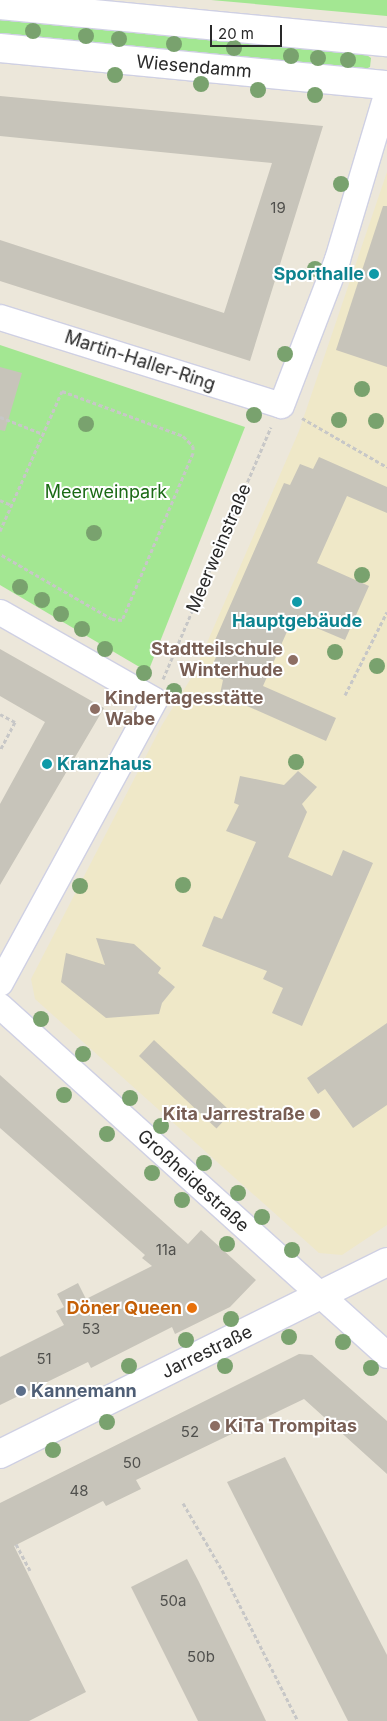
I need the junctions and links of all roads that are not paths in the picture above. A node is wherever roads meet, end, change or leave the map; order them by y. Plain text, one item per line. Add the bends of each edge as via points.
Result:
1 (0, 5) edge
2 (387, 42) edge
3 (0, 48) edge
4 (387, 85) edge
5 (387, 91) edge
6 (0, 317) edge
7 (0, 612) edge
8 (0, 982) edge
9 (0, 1006) edge
10 (387, 1262) edge
11 (320, 1297) junction
12 (387, 1355) edge
13 (0, 1454) edge

1 - 2 street
3 - 4 street, Wiesendamm
5 - 6 street, Martin-Haller-Ring via 337,259 281,405
7 - 8 street via 154,700
9 - 11 street, Großheidestraße
10 - 11 street, Jarrestraße
11 - 12 street, Großheidestraße
11 - 13 street, Jarrestraße

